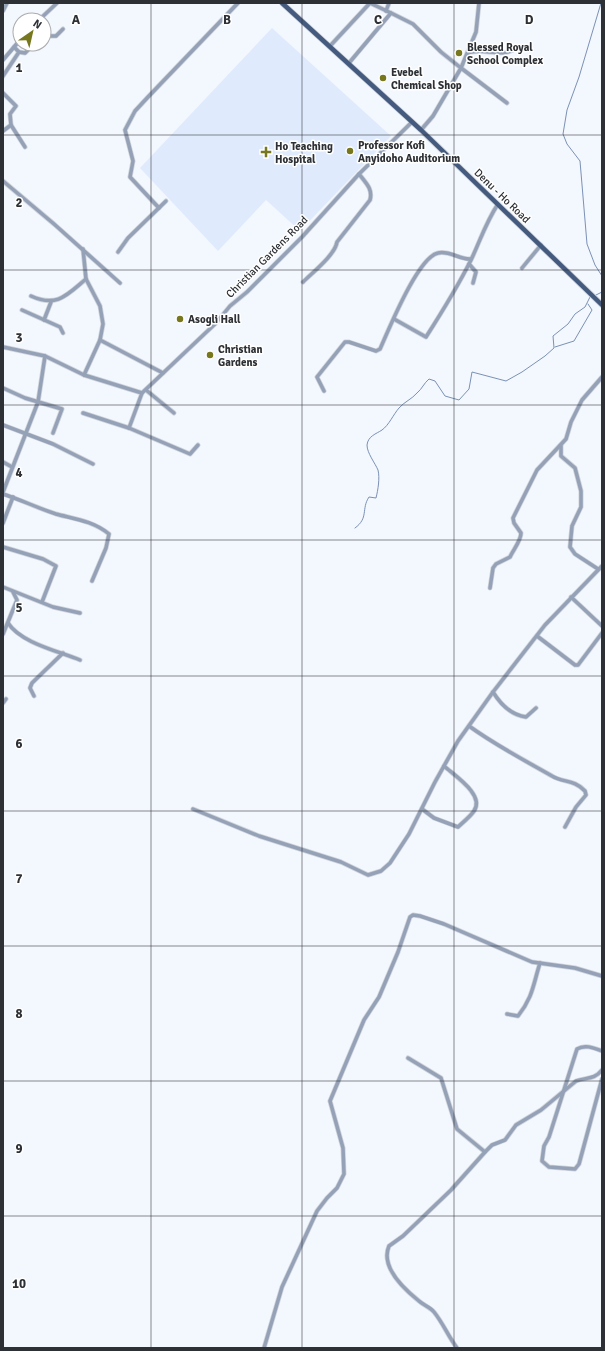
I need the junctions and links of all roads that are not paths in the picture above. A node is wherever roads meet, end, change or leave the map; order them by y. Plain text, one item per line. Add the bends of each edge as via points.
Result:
1 (7, 3) edge
2 (57, 3) edge
3 (238, 3) edge
4 (283, 3) edge
5 (370, 3) edge
6 (389, 3) edge
7 (479, 3) edge
8 (3, 11) edge
9 (47, 12) edge
10 (388, 12) junction
11 (63, 29) dead end
12 (52, 36) edge
13 (330, 46) junction
14 (515, 49) dead end
15 (12, 50) edge
16 (19, 52) joint
17 (26, 52) edge
18 (468, 53) junction
19 (3, 60) edge
20 (349, 63) junction
21 (461, 68) junction
22 (3, 76) edge
23 (3, 93) edge
24 (507, 103) dead end
25 (412, 122) junction
26 (11, 125) junction
27 (421, 130) junction
28 (3, 131) edge
29 (25, 147) dead end
30 (359, 174) junction
31 (3, 181) edge
32 (166, 201) dead end
33 (498, 204) junction
34 (159, 208) junction
35 (540, 245) junction
36 (83, 250) junction
37 (118, 252) dead end
38 (471, 259) junction
39 (469, 264) junction
40 (522, 268) dead end
41 (86, 279) junction
42 (303, 282) dead end
43 (120, 283) dead end
44 (473, 283) dead end
45 (31, 296) dead end
46 (51, 302) junction
47 (602, 304) edge
48 (22, 310) dead end
49 (394, 319) junction
50 (44, 320) junction
51 (63, 333) dead end
52 (100, 340) junction
53 (3, 347) edge
54 (45, 356) junction
55 (163, 373) junction
56 (84, 375) junction
57 (602, 377) edge
58 (3, 388) edge
59 (146, 390) junction
60 (324, 391) dead end
61 (142, 393) junction
62 (38, 402) junction
63 (83, 413) dead end
64 (174, 413) dead end
65 (3, 425) edge
66 (129, 428) junction
67 (53, 433) dead end
68 (24, 434) junction
69 (198, 445) dead end
70 (560, 446) junction
71 (3, 462) edge
72 (93, 464) dead end
73 (12, 467) junction
74 (3, 493) edge
75 (13, 497) junction
76 (3, 523) edge
77 (3, 547) edge
78 (602, 566) edge
79 (598, 569) junction
80 (92, 582) dead end
81 (3, 587) edge
82 (490, 588) dead end
83 (13, 592) junction
84 (571, 598) junction
85 (42, 602) junction
86 (80, 613) dead end
87 (8, 623) junction
88 (602, 626) edge
89 (602, 633) edge
90 (3, 634) edge
91 (537, 636) junction
92 (63, 653) junction
93 (80, 660) dead end
94 (493, 692) junction
95 (34, 696) dead end
96 (6, 699) dead end
97 (3, 704) edge
98 (536, 708) dead end
99 (469, 726) junction
100 (444, 766) junction
101 (193, 809) dead end
102 (422, 809) junction
103 (566, 827) dead end
104 (540, 963) junction
105 (602, 976) edge
106 (507, 1014) dead end
107 (602, 1051) edge
108 (408, 1058) dead end
109 (602, 1070) edge
110 (602, 1079) edge
111 (563, 1093) junction
112 (485, 1152) junction
113 (264, 1348) edge
114 (457, 1348) edge

1 - 8 street
2 - 9 street
3 - 34 street via 135,111 125,130 133,162 130,177
4 - 13 main road, Denu - Ho Road
5 - 10 street
5 - 13 street
6 - 10 street
7 - 18 street via 478,26
10 - 20 street
10 - 21 street via 413,24
11 - 12 street via 56,36
13 - 20 main road, Denu - Ho Road
14 - 18 street via 509,52
15 - 19 street
16 - 17 street
16 - 22 street
18 - 21 street
20 - 25 main road, Denu - Ho Road
21 - 24 street
21 - 27 street via 433,116
23 - 26 street via 16,105 10,114
25 - 27 main road, Denu - Ho Road
25 - 30 street, Christian Gardens Road
26 - 28 street
26 - 29 street
27 - 33 main road, Denu - Ho Road
30 - 42 street via 370,189 370,200 337,242 331,254
30 - 55 street, Christian Gardens Road via 247,292
31 - 36 street
32 - 34 street
33 - 35 main road, Denu - Ho Road
33 - 38 street
34 - 37 street via 128,238
35 - 40 street
35 - 47 main road, Denu - Ho Road
36 - 41 street
36 - 43 street
38 - 39 street
38 - 49 street via 442,252 434,254 404,294
39 - 44 street via 476,272
39 - 49 street via 426,337
41 - 46 street via 68,294
41 - 52 street via 101,312
45 - 46 street via 44,302
46 - 50 street
48 - 50 street
49 - 60 street via 379,351 349,342 342,344 317,377
50 - 51 street via 60,327
52 - 55 street
52 - 56 street
53 - 54 street
54 - 56 street
54 - 62 street
55 - 59 street, Christian Gardens Road
56 - 61 street
57 - 70 street via 582,400 566,439
58 - 62 street
59 - 61 street, Christian Gardens Road
59 - 64 street
61 - 66 street
62 - 67 street via 62,409
62 - 68 street
63 - 66 street
65 - 68 street
66 - 69 street via 190,454
68 - 72 street via 53,444
68 - 73 street
70 - 79 street via 561,456 575,468 581,491 581,507 572,526 570,547 575,554
70 - 82 street via 537,470 514,516 514,523 521,536 510,557 496,564
71 - 73 street
73 - 74 street
74 - 75 street
75 - 76 street
75 - 80 street via 56,514 82,520 102,528 108,534 106,548
77 - 85 street via 43,559 56,566
78 - 79 street
79 - 84 street
81 - 83 street
83 - 85 street
83 - 87 street via 17,600
84 - 88 street
84 - 91 street
85 - 86 street
87 - 90 street
87 - 92 street via 29,640
89 - 91 street via 575,665
91 - 94 street
92 - 93 street
92 - 95 street via 32,683 30,688
94 - 98 street via 505,708 522,716 526,717
94 - 99 street
96 - 97 street
99 - 100 street
99 - 103 street via 497,746 553,777 566,779 585,791 584,800 576,807
100 - 102 street
100 - 102 street via 467,785 477,799 478,804 474,812 458,827 434,818
101 - 102 street via 259,836 341,862 368,875 381,871 390,863
104 - 105 street via 575,968
104 - 106 street via 532,994 523,1009 518,1016
104 - 113 street via 532,962 444,924 420,916 410,917 379,998 364,1020 330,1101 342,1148 342,1181 326,1198 311,1224 282,1287
107 - 111 street via 590,1047 577,1049
108 - 112 street via 441,1078 457,1129
109 - 111 street via 591,1079 582,1078 576,1081
110 - 111 street via 582,1154 574,1169 549,1167 542,1161 544,1146
111 - 112 street via 516,1125 504,1140 492,1145
112 - 114 street via 451,1190 403,1236 390,1244 386,1254 390,1270 416,1298 434,1312

